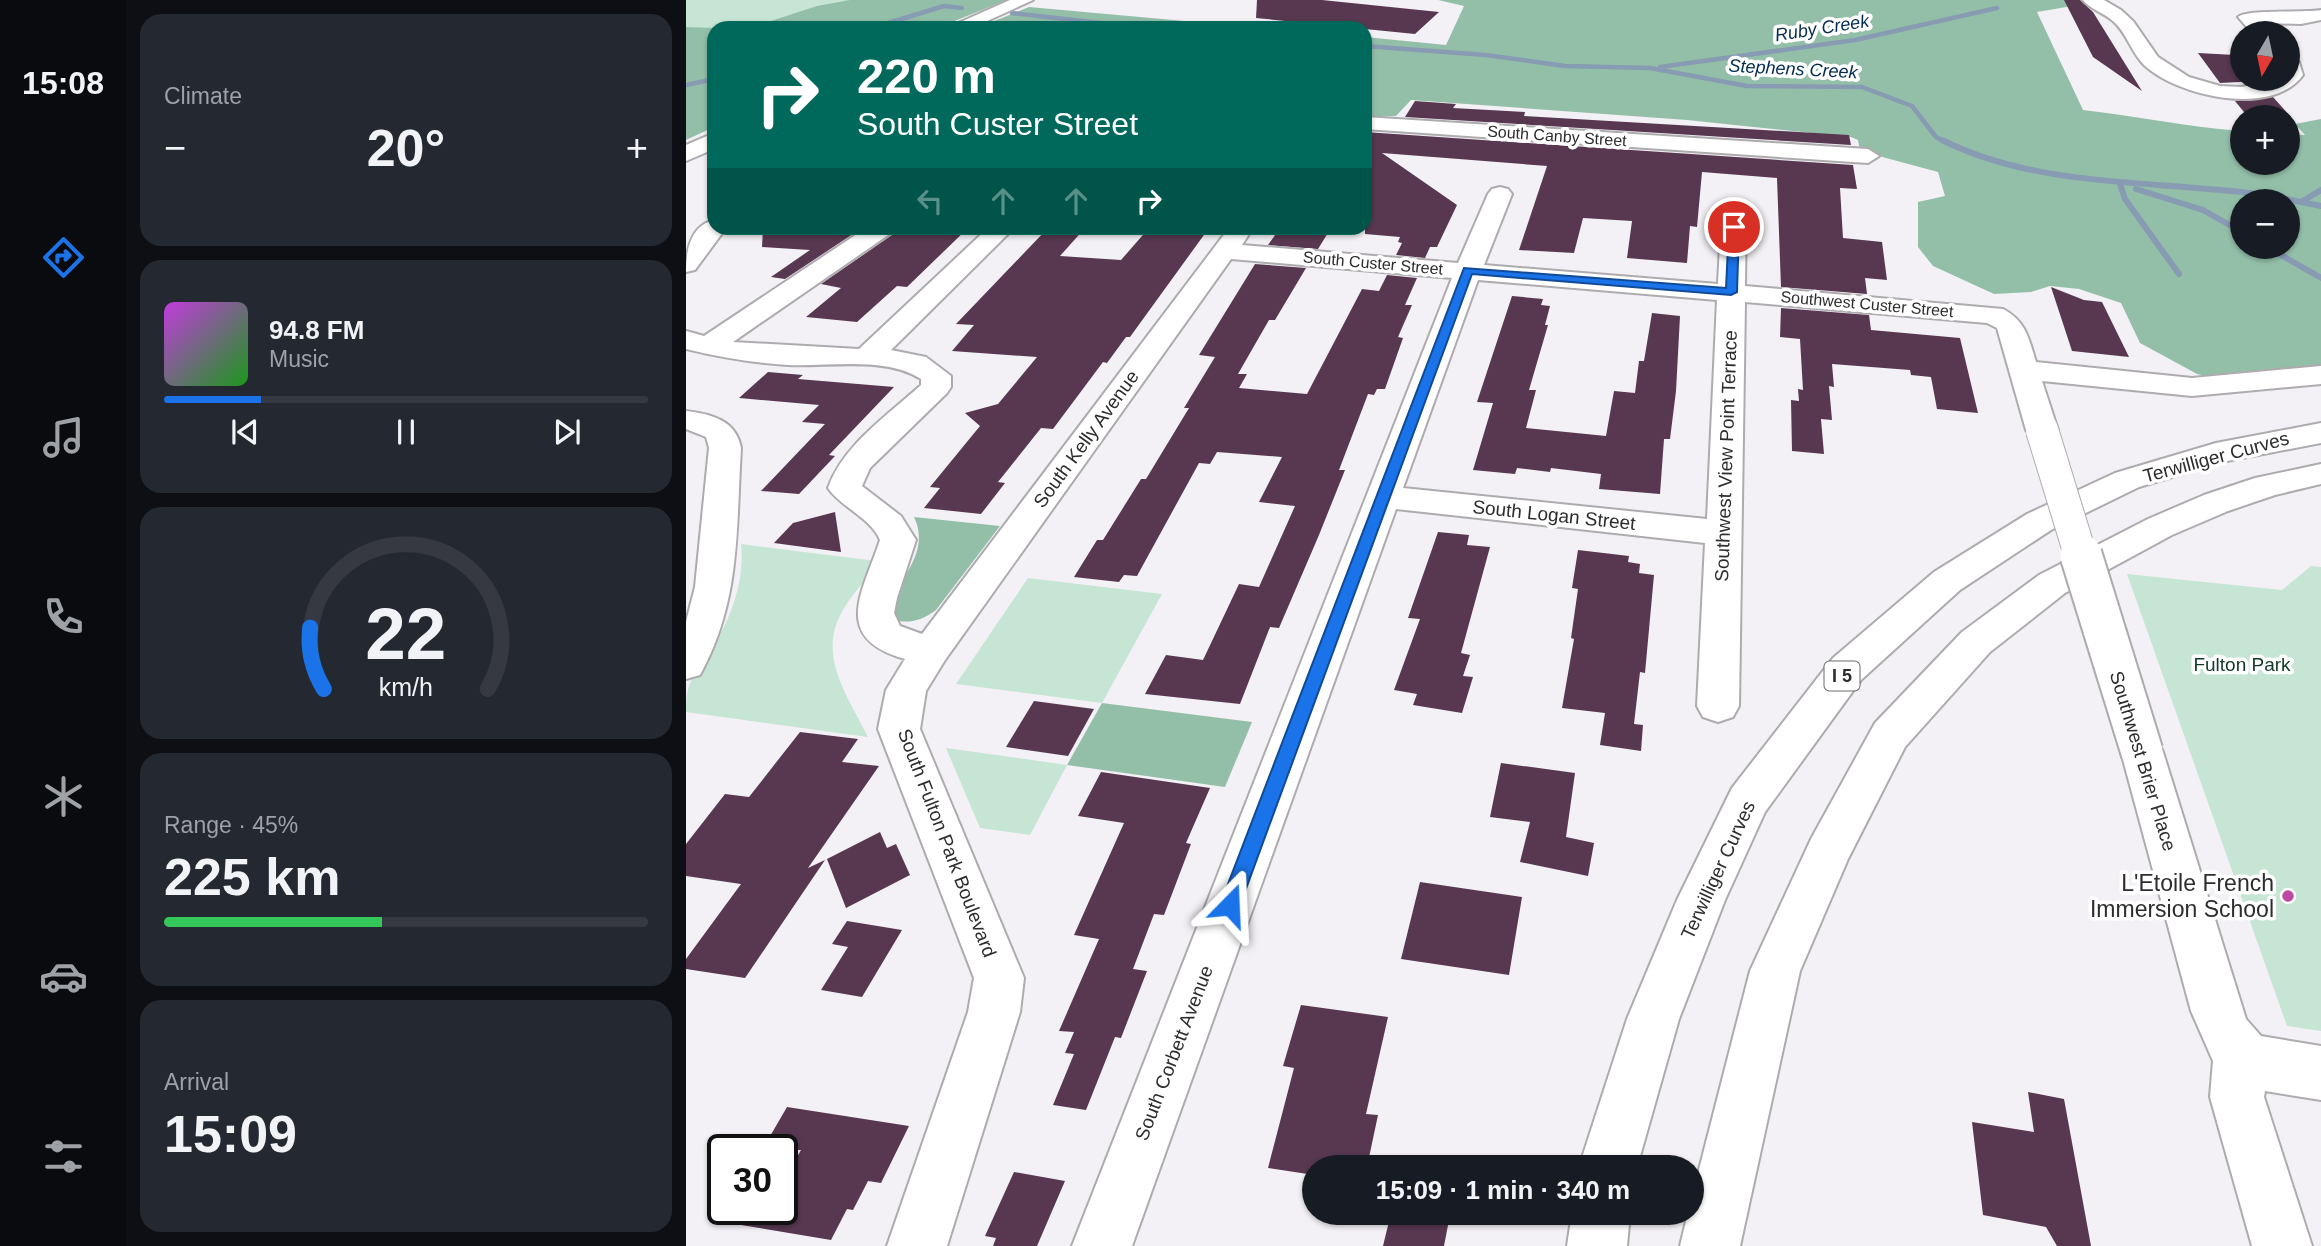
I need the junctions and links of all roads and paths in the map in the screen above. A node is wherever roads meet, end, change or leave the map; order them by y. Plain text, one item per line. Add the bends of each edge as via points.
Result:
1 (1025, 0) edge
2 (2091, 0) edge
3 (2321, 15) edge
4 (974, 21) edge
5 (2251, 21) edge
6 (2230, 91) edge
7 (1372, 123) edge
8 (707, 144) edge
9 (686, 154) edge
10 (1868, 156) dead end
11 (1500, 194) dead end
12 (1734, 206) dead end
13 (708, 235) edge
14 (871, 235) edge
15 (995, 235) edge
16 (1232, 239) edge
17 (686, 264) edge
18 (1468, 271) junction
19 (1731, 292) junction
20 (2002, 319) joint
21 (696, 343) edge
22 (866, 358) junction
23 (2023, 370) junction
24 (2321, 375) edge
25 (686, 420) edge
26 (2321, 433) edge
27 (2321, 474) edge
28 (1384, 497) junction
29 (1724, 533) junction
30 (931, 649) junction
31 (686, 664) edge
32 (1718, 706) dead end
33 (2240, 1054) junction
34 (2321, 1073) edge
35 (1612, 1155) edge
36 (1600, 1225) edge
37 (917, 1246) edge
38 (1102, 1246) edge
39 (1597, 1246) edge
40 (1710, 1246) edge
41 (2282, 1246) edge

1 - 4 main road
2 - 6 main road via 2123,20 2152,62 2171,76
3 - 5 main road via 2301,19 2241,10
7 - 10 main road, South Canby Street
8 - 9 main road
11 - 18 main road, South Corbett Avenue
12 - 19 main road, Southwest View Point Terrace
13 - 17 main road
14 - 21 main road
15 - 22 main road
16 - 18 main road, South Custer Street
16 - 30 main road, South Kelly Avenue
18 - 19 main road, South Custer Street
18 - 28 main road, South Corbett Avenue
19 - 20 main road, Southwest Custer Street
19 - 29 main road, Southwest View Point Terrace
20 - 23 main road, Southwest Brier Place via 2011,327
21 - 22 main road via 775,358
22 - 30 main road via 916,363 936,376 936,387 858,461 845,488 854,500 888,522 898,540 874,616 878,629 900,646
23 - 24 main road via 2192,387
23 - 33 main road, Southwest Brier Place, bridge via 2217,1011
25 - 31 main road via 718,430 725,448 714,587 704,627
26 - 35 main road, Terwilliger Curves / I 5 via 2216,453 2127,480 2039,523 1947,581 1847,670 1748,801 1736,825 1653,1019
27 - 40 main road via 2216,503 2052,584 1976,642 1890,735 1827,853 1775,971
28 - 29 main road, South Logan Street
28 - 38 main road, South Corbett Avenue
29 - 32 main road, Southwest View Point Terrace
30 - 37 main road, South Fulton Park Boulevard via 906,690 899,729 999,978 994,1012
33 - 34 main road via 2261,1063
33 - 41 main road via 2237,1097
36 - 39 main road

